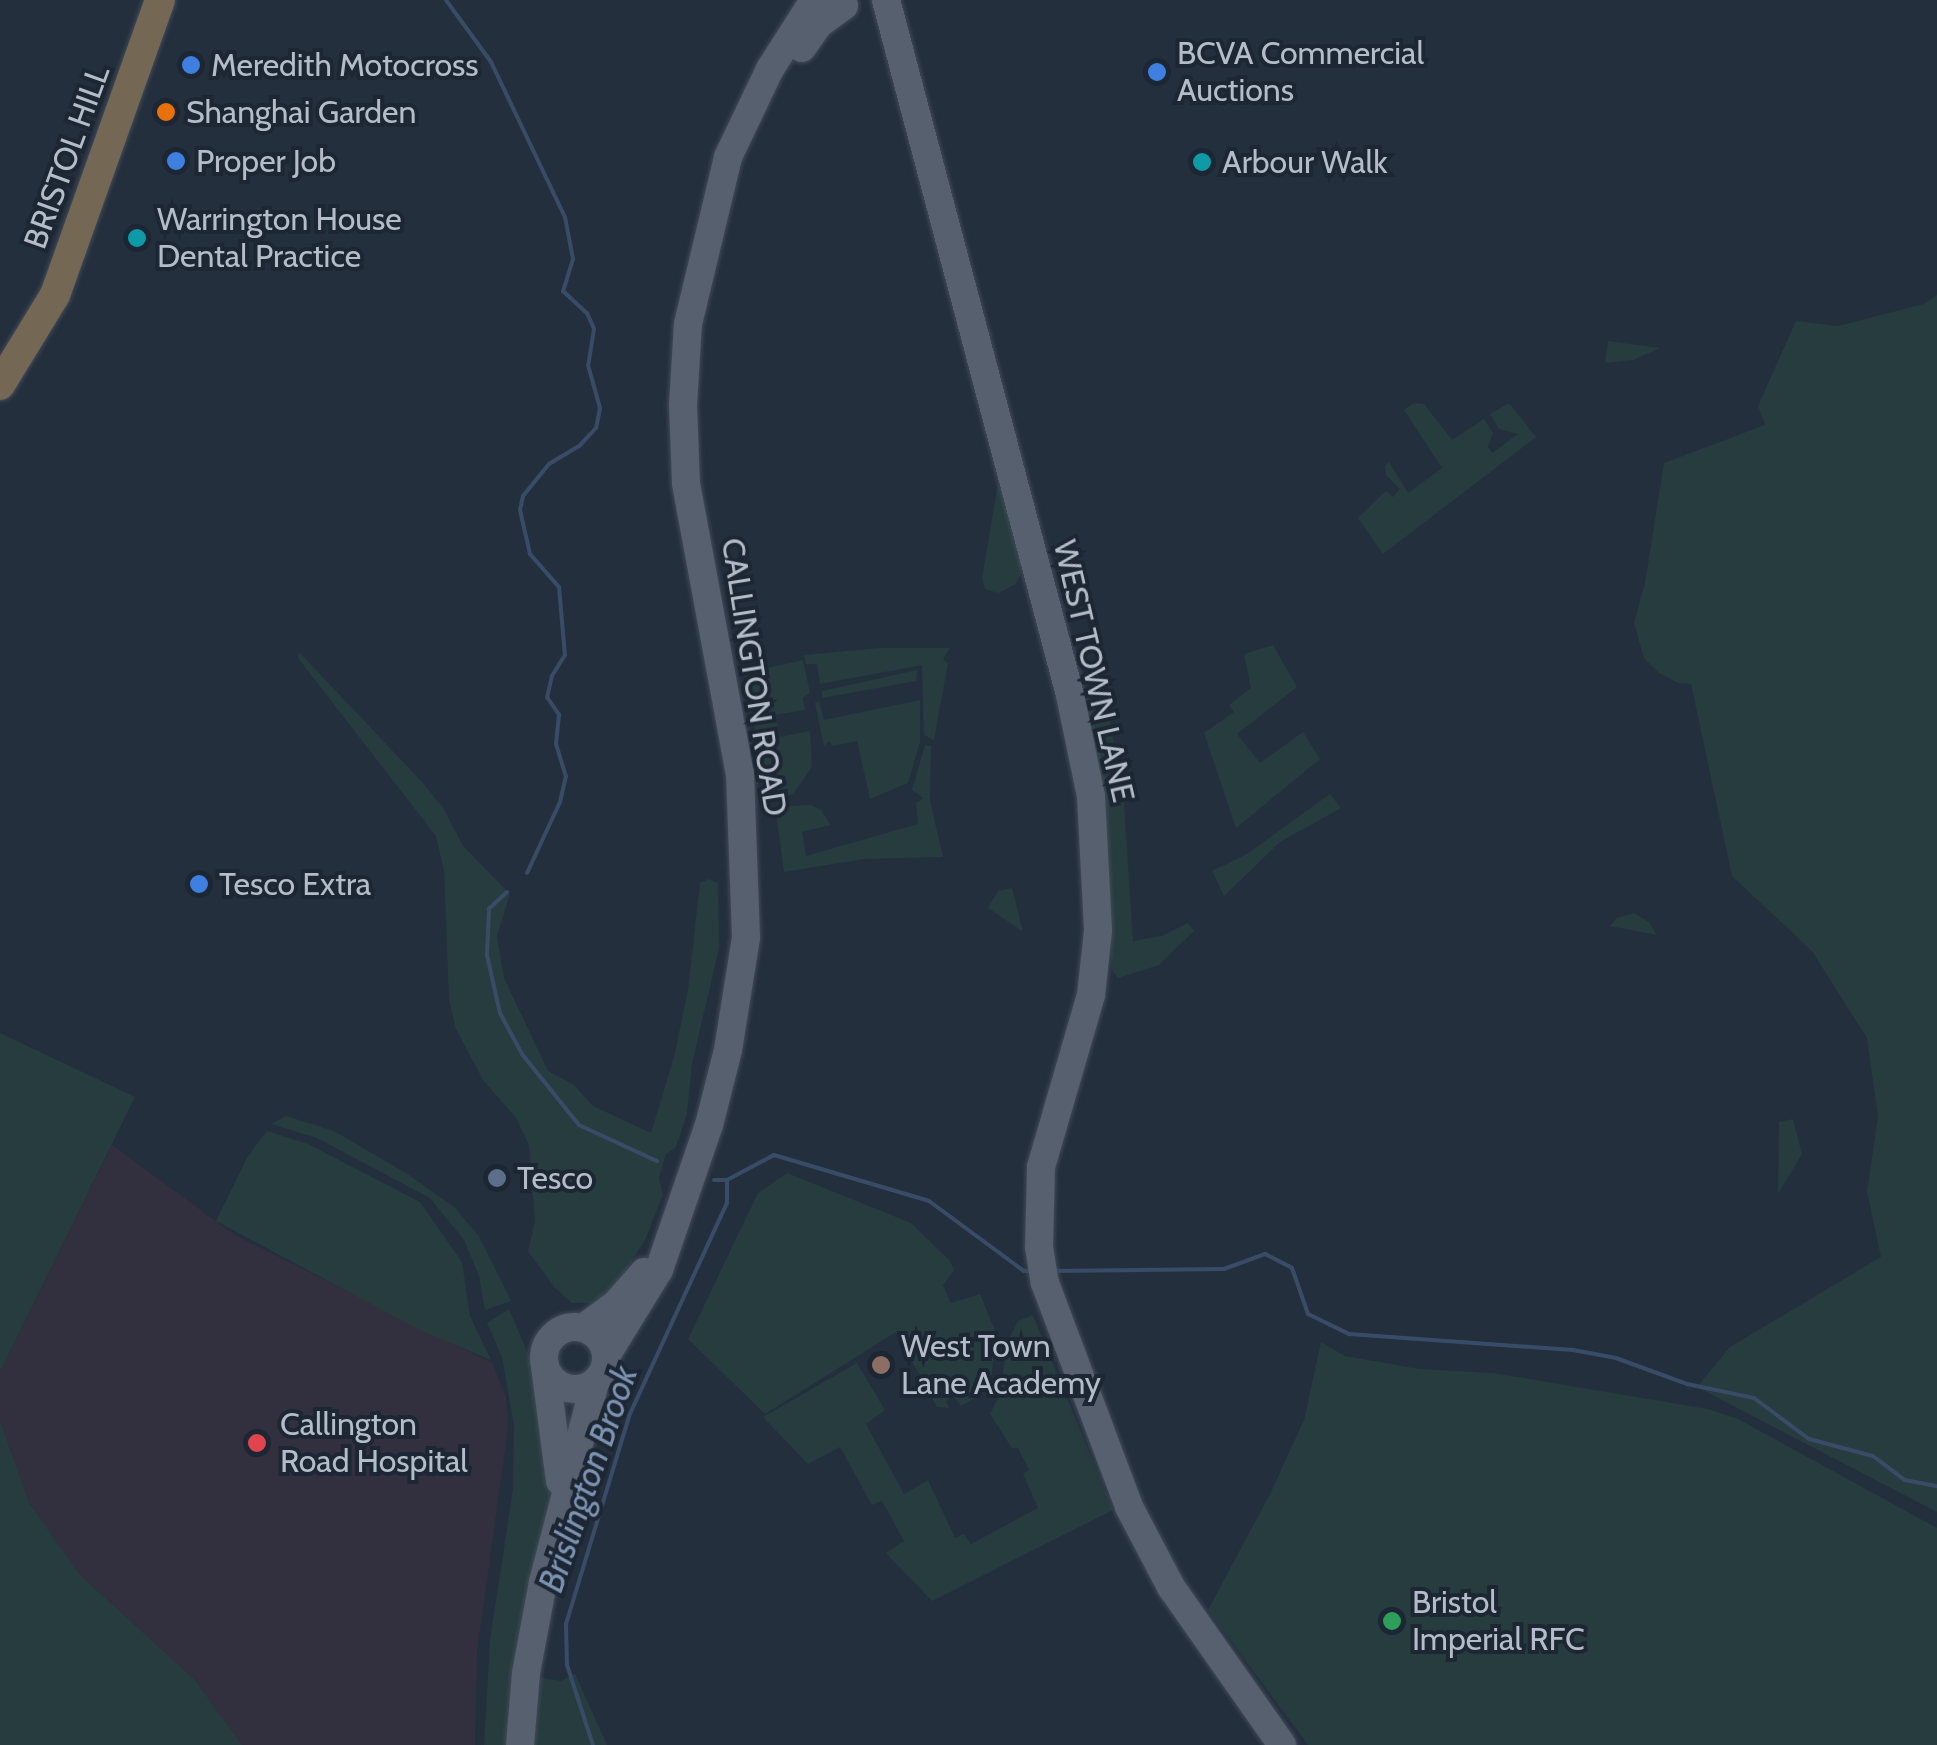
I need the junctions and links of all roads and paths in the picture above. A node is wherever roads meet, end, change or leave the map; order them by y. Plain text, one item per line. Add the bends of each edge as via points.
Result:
1 (160, 0) edge
2 (814, 0) edge
3 (886, 0) edge
4 (851, 3) edge
5 (896, 40) junction
6 (721, 193) junction
7 (0, 385) edge
8 (672, 1228) junction
9 (583, 1328) junction
10 (606, 1356) junction
11 (544, 1364) junction
12 (595, 1382) junction
13 (560, 1518) junction
14 (520, 1745) edge
15 (1282, 1745) edge

1 - 7 highway, BRISTOL HILL via 55,295
2 - 6 main road via 748,111
3 - 5 main road, WEST TOWN LANE
4 - 5 main road
4 - 6 main road via 820,24 788,68
5 - 15 main road, WEST TOWN LANE via 1085,754 1094,829 1098,930 1091,995 1042,1167 1042,1270 1129,1507 1170,1587
6 - 8 main road, CALLINGTON ROAD via 688,324 683,421 686,482 740,775 746,937 709,1125
8 - 9 main road, CALLINGTON ROAD via 635,1284
8 - 10 main road, CALLINGTON ROAD via 659,1270
9 - 10 main road via 600,1339
9 - 11 main road via 551,1338
10 - 12 main road
11 - 12 main road via 564,1387
11 - 13 main road
12 - 13 main road
13 - 14 main road via 526,1674

